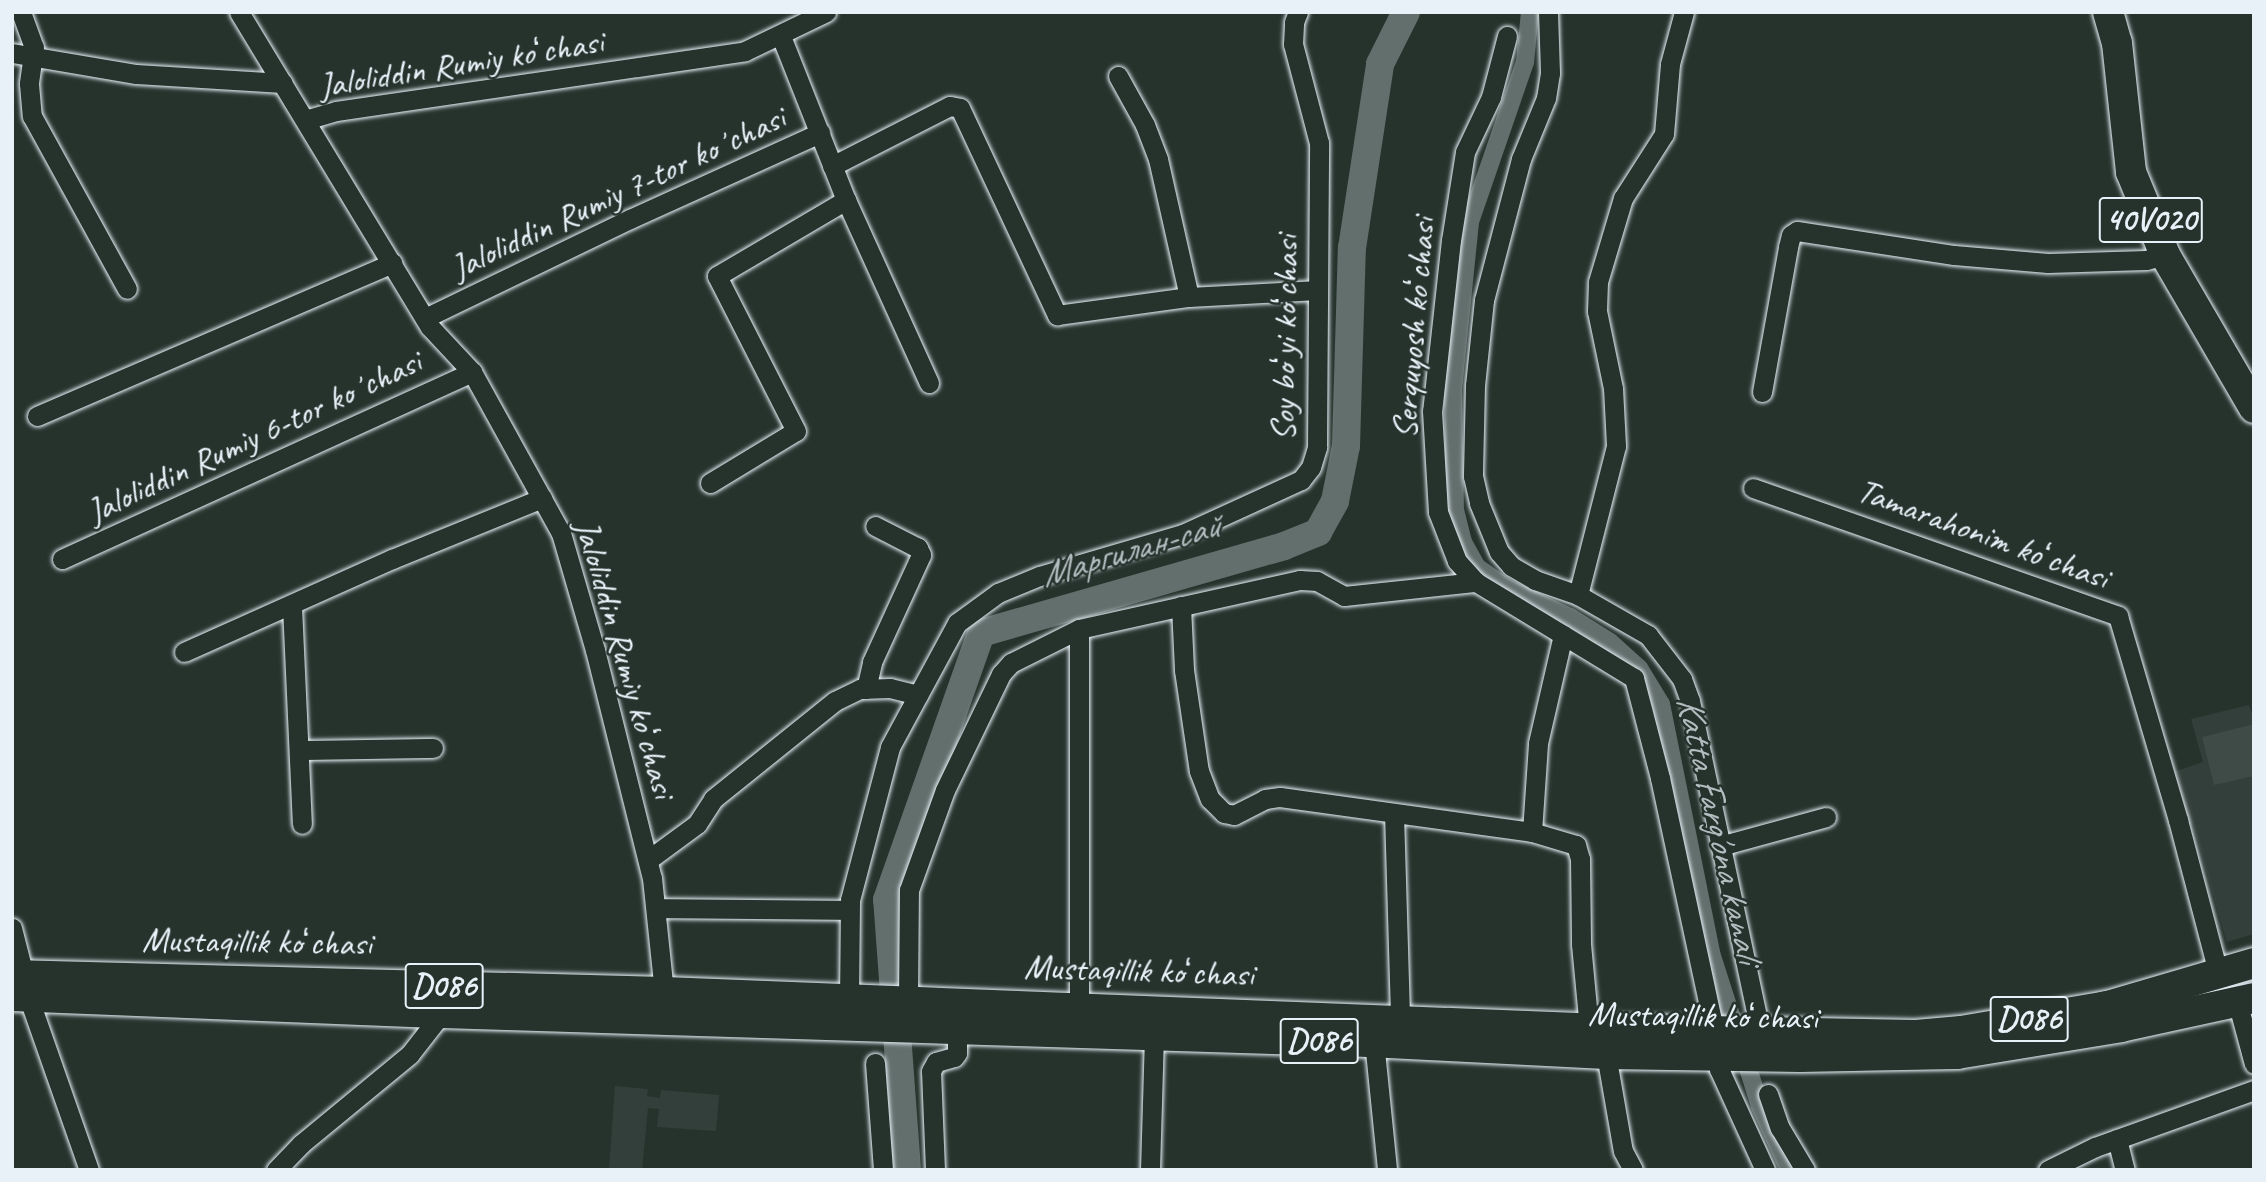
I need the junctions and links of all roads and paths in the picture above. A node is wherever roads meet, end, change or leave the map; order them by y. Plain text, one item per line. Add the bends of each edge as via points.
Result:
1 (21, 12) edge
2 (239, 12) edge
3 (826, 12) edge
4 (1298, 12) edge
5 (1548, 12) edge
6 (1684, 12) edge
7 (2108, 12) edge
8 (781, 36) junction
9 (1507, 36) dead end
10 (12, 53) edge
11 (33, 58) junction
12 (1118, 76) dead end
13 (283, 83) junction
14 (305, 120) junction
15 (820, 133) junction
16 (832, 166) junction
17 (846, 200) junction
18 (2165, 255) junction
19 (392, 263) junction
20 (127, 289) dead end
21 (1318, 290) junction
22 (1189, 297) junction
23 (425, 318) junction
24 (472, 372) junction
25 (929, 383) dead end
26 (1762, 392) dead end
27 (2254, 408) edge
28 (37, 416) dead end
29 (709, 484) dead end
30 (1753, 488) dead end
31 (542, 498) junction
32 (875, 526) dead end
33 (62, 559) dead end
34 (1476, 582) junction
35 (1578, 595) junction
36 (292, 606) junction
37 (1181, 606) junction
38 (1079, 629) junction
39 (1563, 635) junction
40 (184, 652) dead end
41 (866, 689) junction
42 (918, 695) junction
43 (432, 748) dead end
44 (299, 750) junction
45 (1394, 813) junction
46 (1825, 817) dead end
47 (302, 824) dead end
48 (1532, 832) junction
49 (1720, 846) junction
50 (648, 860) junction
51 (656, 908) junction
52 (849, 910) junction
53 (12, 928) edge
54 (2254, 963) edge
55 (2218, 974) junction
56 (19, 985) edge
57 (2246, 999) edge
58 (665, 1006) junction
59 (1079, 1007) junction
60 (865, 1008) junction
61 (916, 1009) junction
62 (442, 1013) junction
63 (1382, 1027) junction
64 (957, 1028) junction
65 (1589, 1028) junction
66 (1760, 1031) junction
67 (1154, 1035) junction
68 (1716, 1043) junction
69 (1798, 1044) junction
70 (1606, 1055) junction
71 (875, 1063) dead end
72 (2254, 1063) edge
73 (2254, 1090) edge
74 (1768, 1094) dead end
75 (2117, 1139) junction
76 (89, 1170) edge
77 (276, 1170) edge
78 (883, 1170) edge
79 (935, 1170) edge
80 (1150, 1170) edge
81 (1387, 1170) edge
82 (1633, 1170) edge
83 (1765, 1170) edge
84 (1805, 1170) edge
85 (2048, 1170) edge
86 (2124, 1170) edge

1 - 11 street via 32,34
2 - 13 street, Jaloliddin Rumiy koʻchasi
3 - 8 street, Jaloliddin Rumiy koʻchasi
4 - 21 street, Soy boʻyi koʻchasi via 1293,44 1319,143
5 - 35 street via 1546,98 1521,159 1484,300 1475,386 1473,476 1485,522 1511,566
6 - 35 street via 1670,64 1664,134 1623,198 1598,282 1597,311 1613,388 1616,446
7 - 18 main road, 40V020 via 2118,43 2131,172
8 - 14 street, Jaloliddin Rumiy koʻchasi via 745,51 336,111
8 - 15 street, Jaloliddin Rumiy 7-tor koʼchasi
9 - 34 street, Serquyosh koʻchasi via 1491,97 1465,152 1432,411 1438,512 1457,561
10 - 11 street
11 - 13 street via 136,74
11 - 20 street via 29,85 32,116
12 - 22 street via 1158,159
13 - 14 street, Jaloliddin Rumiy koʻchasi
14 - 19 street, Jaloliddin Rumiy koʻchasi
15 - 16 street
15 - 23 street, Jaloliddin Rumiy 7-tor koʼchasi
16 - 17 street
16 - 22 street via 950,106 960,108 1057,314
17 - 25 street
17 - 29 street via 717,276 796,431
18 - 26 street via 2146,260 2048,263 1954,256 1797,231 1788,247
18 - 27 main road, 40V020
19 - 23 street, Jaloliddin Rumiy koʻchasi
19 - 28 street
21 - 22 street
21 - 42 street, Soy boʻyi koʻchasi via 1317,447 1301,480 1183,534 1039,576 998,593 957,623
23 - 24 street, Jaloliddin Rumiy koʻchasi
24 - 31 street, Jaloliddin Rumiy koʻchasi
24 - 33 street, Jaloliddin Rumiy 6-tor koʼchasi
30 - 55 street, Tamarahonim koʻchasi via 2118,616
31 - 36 street
31 - 50 street, Jaloliddin Rumiy koʻchasi via 561,533
32 - 41 street via 918,548 921,555 872,662
34 - 37 street via 1344,596 1317,581 1300,580
34 - 39 street, Serquyosh koʻchasi
35 - 49 street via 1648,635 1682,679
36 - 40 street
36 - 44 street
37 - 38 street
37 - 45 street via 1184,670 1199,771 1210,799 1224,813 1234,816 1265,799 1280,797
38 - 59 street
38 - 61 street via 1028,652 1000,674 945,790 909,890
39 - 48 street via 1538,743
39 - 68 street, Serquyosh koʻchasi via 1634,678
41 - 42 street via 890,688
41 - 50 street via 835,701 713,799 697,824
42 - 52 street, Soy boʻyi koʻchasi via 890,747
43 - 44 street
44 - 47 street
45 - 48 street
45 - 63 street
46 - 49 street
48 - 65 street via 1572,842 1579,849
49 - 66 street
50 - 51 street, Jaloliddin Rumiy koʻchasi
51 - 52 street
51 - 58 street, Jaloliddin Rumiy koʻchasi
52 - 60 street, Soy boʻyi koʻchasi
53 - 56 street
54 - 55 main road, Mustaqillik koʻchasi / D086
55 - 69 main road, Mustaqillik koʻchasi / D086 via 2108,1006 1961,1031
56 - 58 main road, Mustaqillik koʻchasi / D086
56 - 62 main road, Mustaqillik koʻchasi / D086
56 - 76 street
57 - 69 main road, Mustaqillik koʻchasi / D086 via 2121,1027 1956,1054
57 - 72 street
58 - 60 main road, Mustaqillik koʻchasi / D086
58 - 62 main road, Mustaqillik koʻchasi / D086
59 - 61 main road, Mustaqillik koʻchasi / D086
59 - 63 main road, Mustaqillik koʻchasi / D086
60 - 61 main road, Mustaqillik koʻchasi / D086
61 - 64 main road, Mustaqillik koʻchasi / D086
62 - 77 street via 410,1054
63 - 65 main road, Mustaqillik koʻchasi / D086
63 - 67 main road, Mustaqillik koʻchasi / D086
63 - 70 main road, Mustaqillik koʻchasi / D086
63 - 81 street
64 - 67 main road, Mustaqillik koʻchasi / D086
64 - 79 street via 957,1054 936,1062 931,1071
65 - 68 main road, Mustaqillik koʻchasi / D086
66 - 68 main road, Mustaqillik koʻchasi / D086
66 - 69 main road, Mustaqillik koʻchasi / D086
67 - 80 street
68 - 69 main road, Mustaqillik koʻchasi / D086
68 - 70 main road, Mustaqillik koʻchasi / D086
68 - 83 street, Serquyosh koʻchasi via 1718,1069
70 - 82 street via 1623,1151
71 - 78 street
73 - 75 street
74 - 84 street via 1780,1128
75 - 85 street
75 - 86 street

